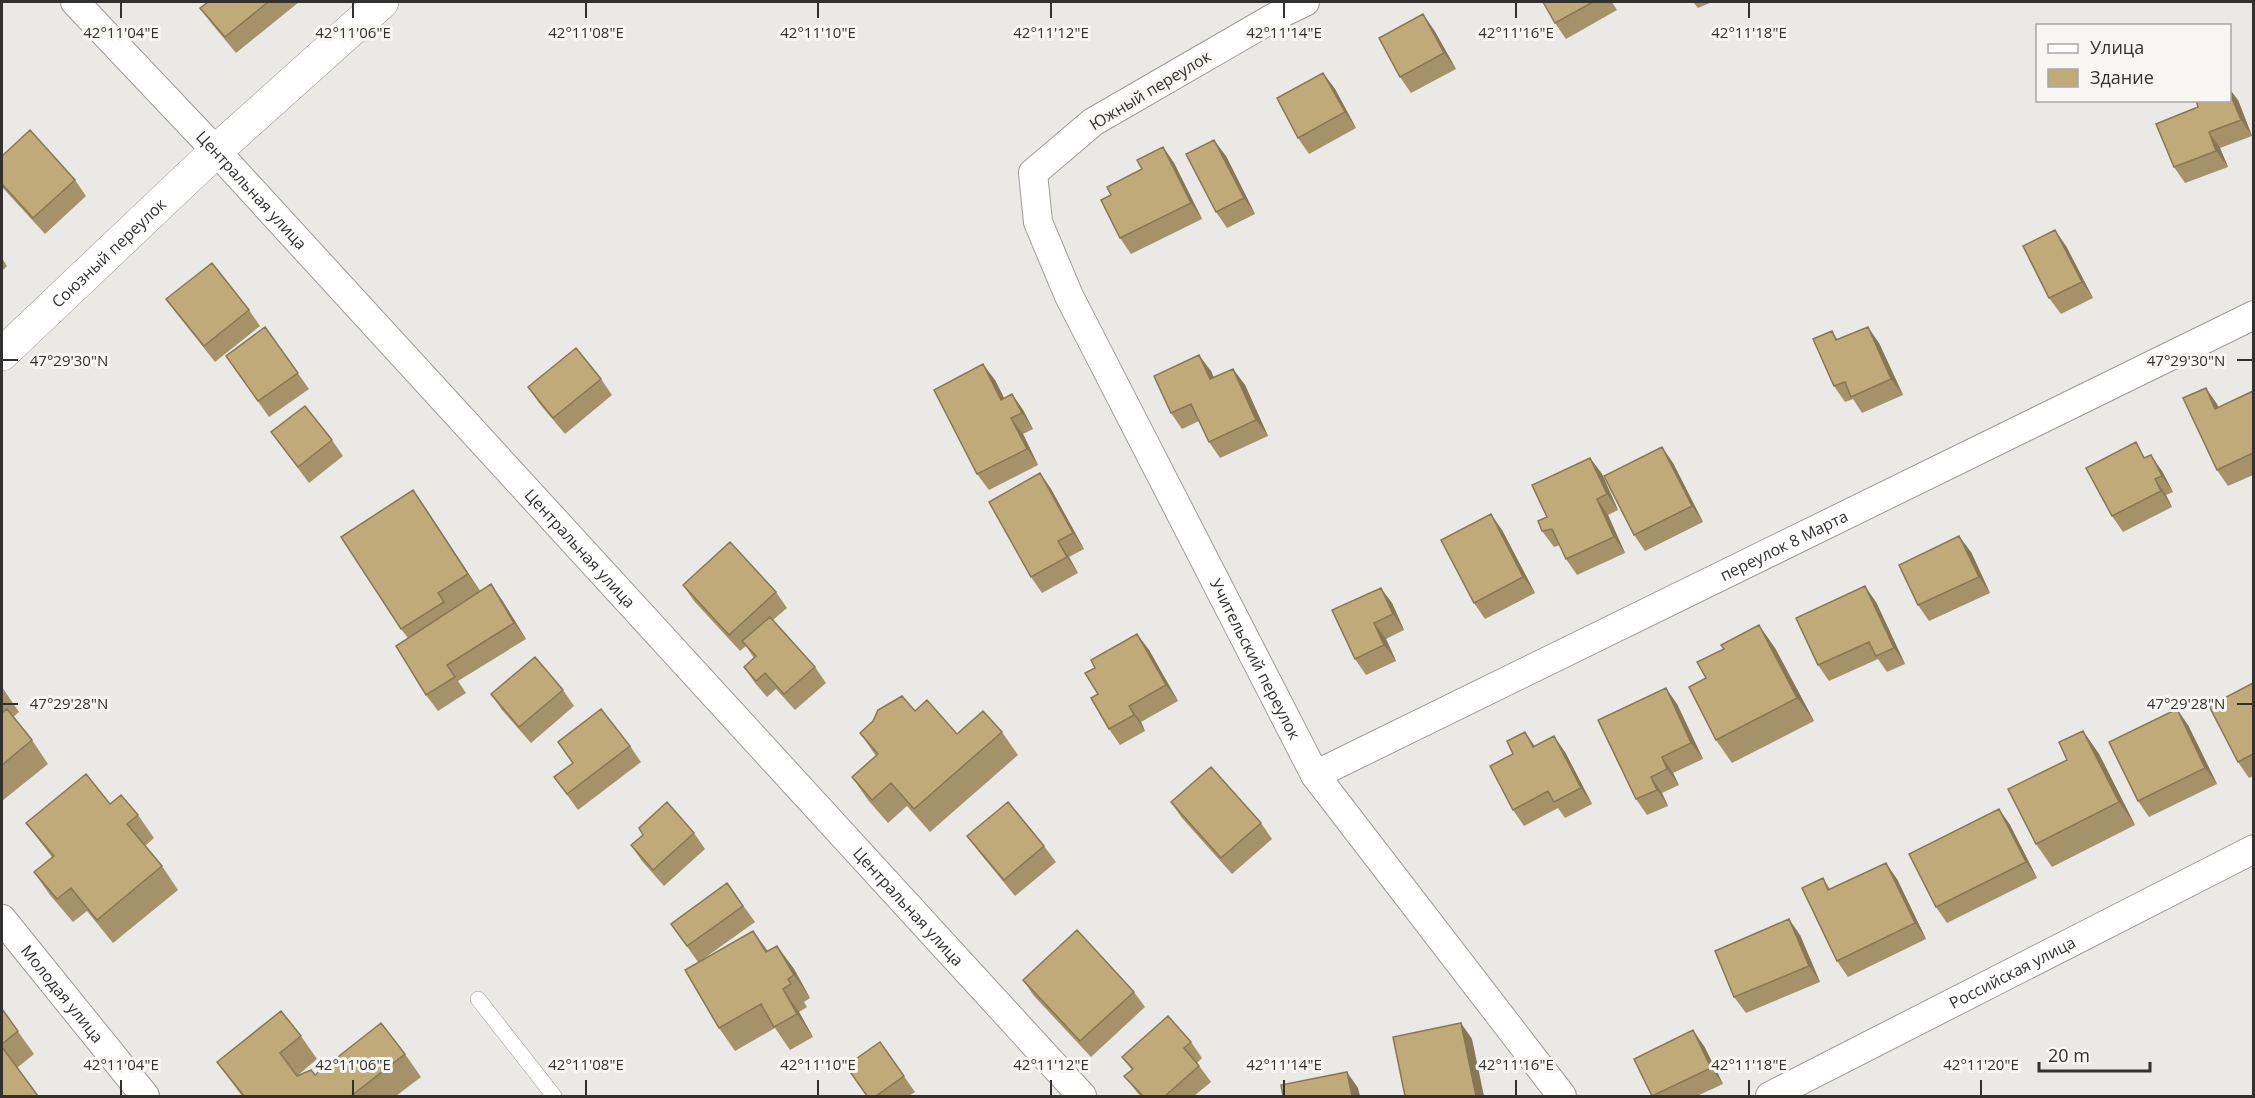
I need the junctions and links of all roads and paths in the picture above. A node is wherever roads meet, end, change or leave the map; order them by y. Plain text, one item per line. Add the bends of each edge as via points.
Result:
1 (75, 2) edge
2 (382, 2) edge
3 (1305, 2) edge
4 (1273, 8) edge
5 (216, 151) junction
6 (1034, 173) joint
7 (2253, 315) edge
8 (2, 354) edge
9 (1315, 775) junction
10 (2253, 849) edge
11 (2, 920) edge
12 (478, 999) dead end
13 (145, 1096) edge
14 (554, 1096) edge
15 (1082, 1096) edge
16 (1562, 1096) edge
17 (1770, 1096) edge

1 - 5 street, Центральная улица
2 - 5 street, Союзный переулок
3 - 4 street, Южный переулок
4 - 6 street, Южный переулок via 1093,122
5 - 8 street, Союзный переулок
5 - 15 street, Центральная улица
6 - 9 street, Учительский переулок via 1038,222 1069,296
7 - 9 street, переулок 8 Марта
9 - 16 street, Учительский переулок
10 - 17 street, Российская улица
11 - 13 street, Молодая улица
12 - 14 lane

